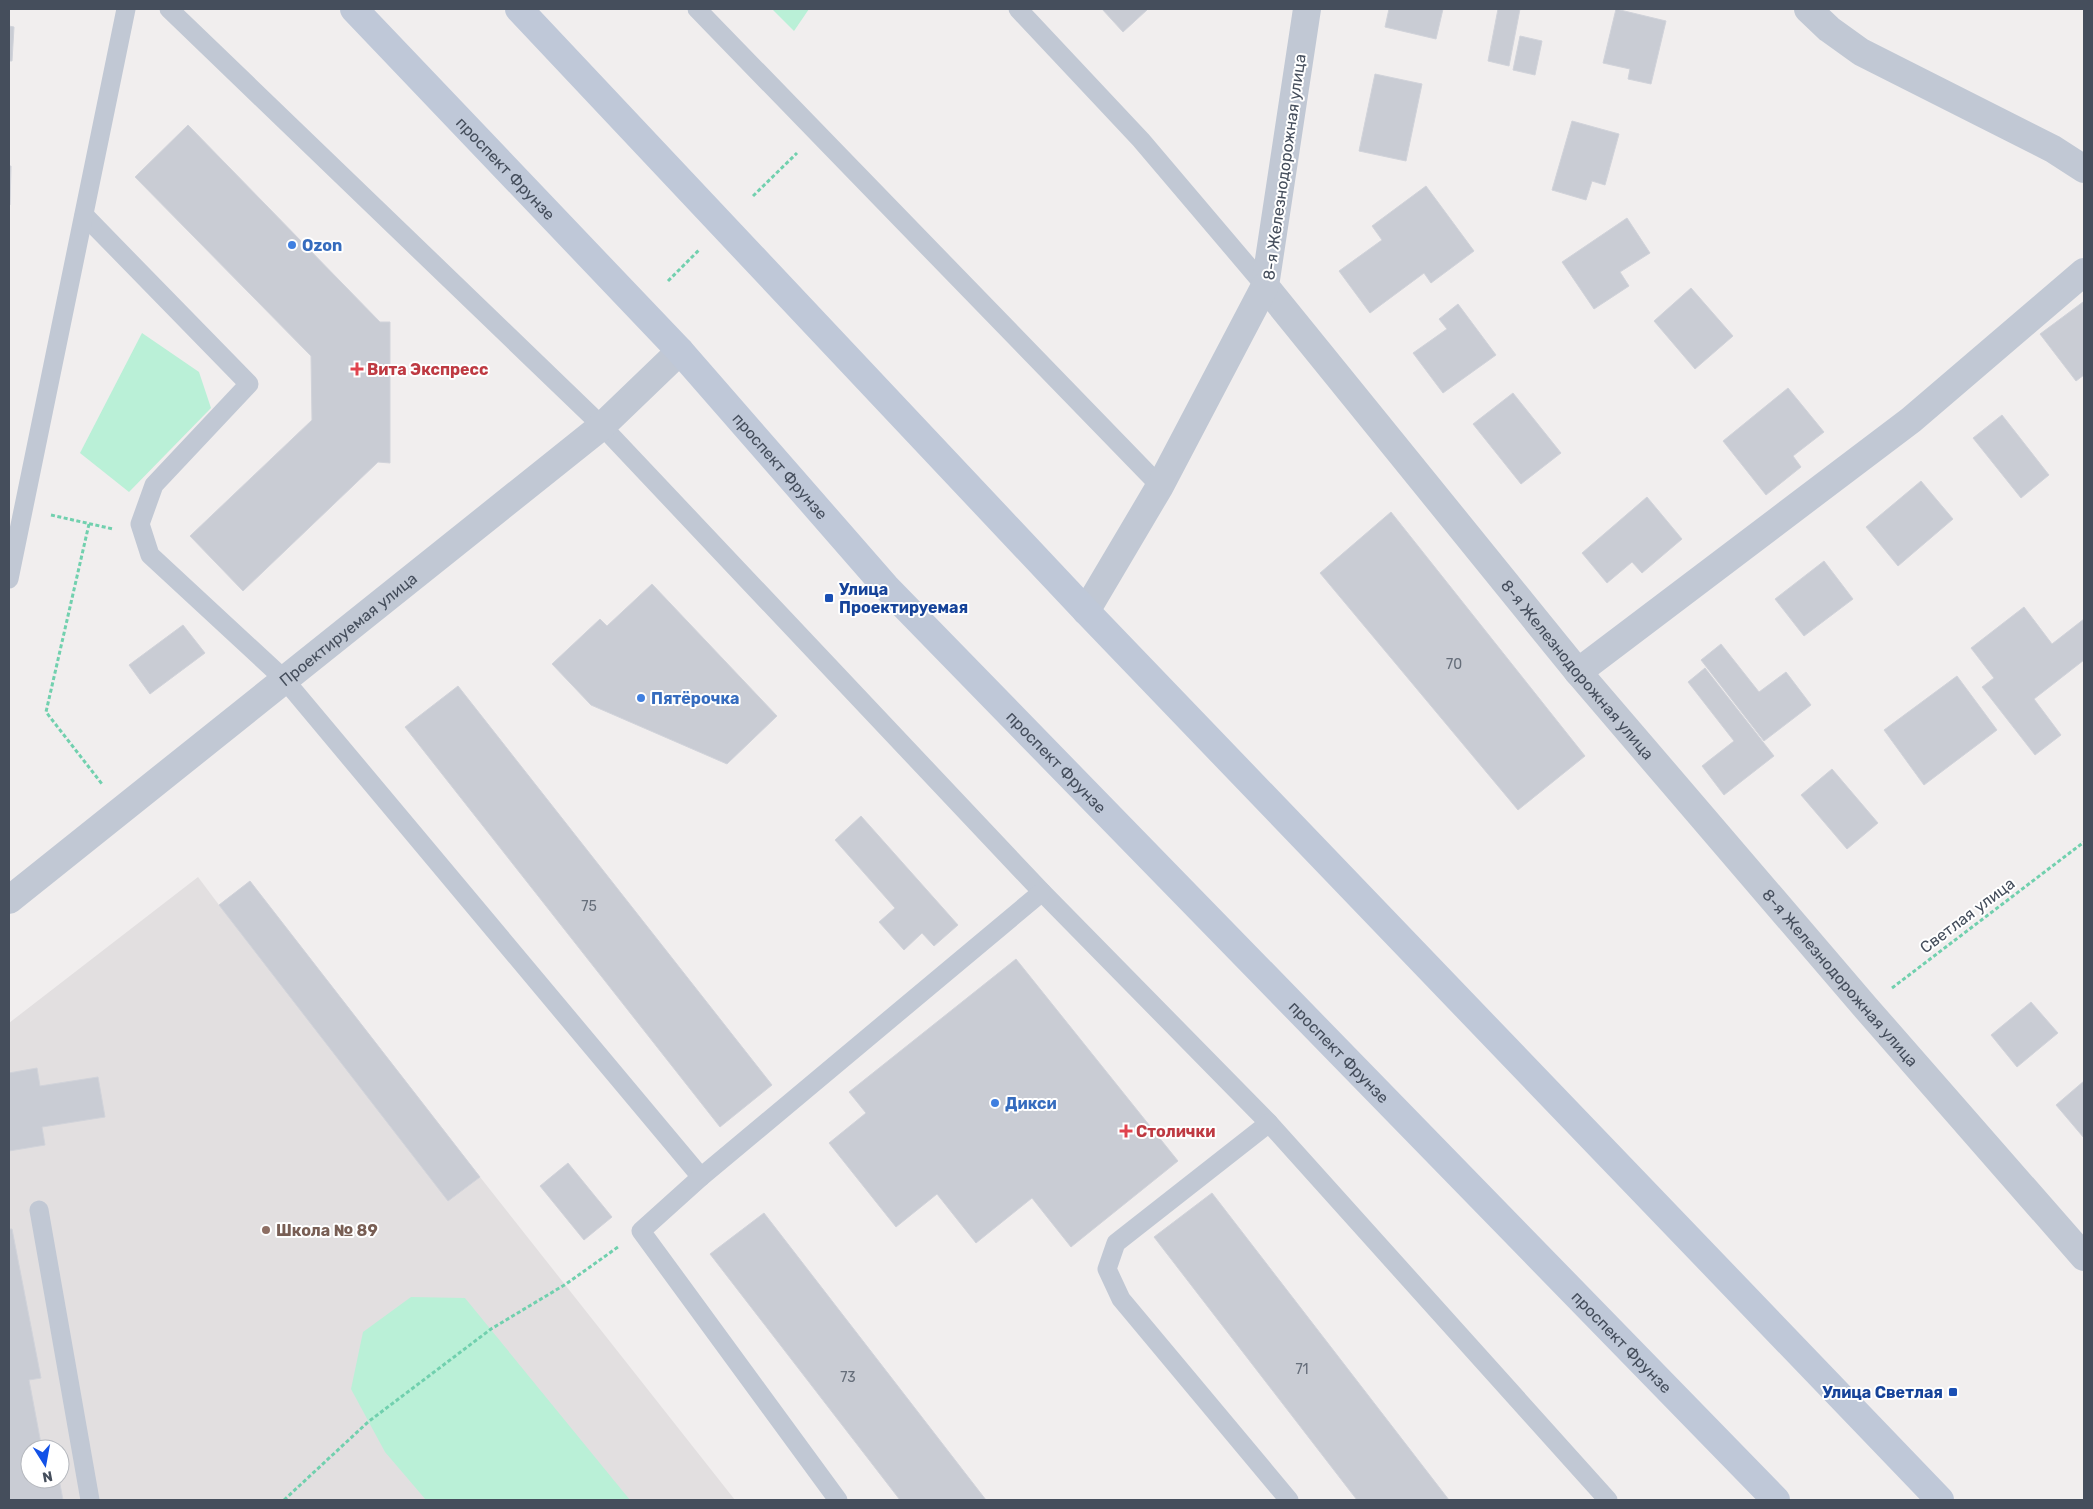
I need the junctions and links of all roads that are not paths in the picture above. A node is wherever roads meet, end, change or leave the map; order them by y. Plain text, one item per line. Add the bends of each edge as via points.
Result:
1 (126, 9) edge
2 (169, 9) edge
3 (354, 9) edge
4 (519, 9) edge
5 (697, 9) edge
6 (1018, 9) edge
7 (1307, 9) edge
8 (1808, 9) edge
9 (2084, 169) edge
10 (84, 215) junction
11 (2084, 272) edge
12 (1265, 286) junction
13 (680, 351) junction
14 (602, 426) junction
15 (1160, 486) junction
16 (12, 550) edge
17 (9, 579) edge
18 (1086, 612) junction
19 (1578, 672) junction
20 (284, 679) junction
21 (1042, 892) junction
22 (9, 900) edge
23 (1269, 1124) junction
24 (701, 1177) junction
25 (40, 1210) dead end
26 (2084, 1257) edge
27 (90, 1500) edge
28 (838, 1500) edge
29 (1289, 1500) edge
30 (1608, 1500) edge
31 (1776, 1500) edge
32 (1940, 1500) edge

1 - 10 lane
2 - 14 lane
3 - 13 main road, проспект Фрунзе
4 - 18 main road
5 - 15 lane
6 - 12 lane via 1141,140
7 - 12 street, 8-я Железнодорожная улица
8 - 9 street via 1861,52 2052,149
10 - 16 lane via 24,508
10 - 20 lane via 249,384 154,485 140,524 150,555
11 - 19 street via 1911,420
12 - 15 street
12 - 19 street, 8-я Железнодорожная улица
13 - 14 street, Проектируемая улица
13 - 31 main road, проспект Фрунзе via 886,587
14 - 20 street, Проектируемая улица
14 - 21 lane
15 - 18 street
16 - 17 lane
18 - 32 main road
19 - 26 street, 8-я Железнодорожная улица
20 - 22 street, Проектируемая улица
20 - 24 lane
21 - 23 lane
21 - 24 lane
23 - 29 lane via 1116,1243 1107,1269 1121,1299
23 - 30 lane
24 - 28 lane via 641,1231
25 - 27 lane

